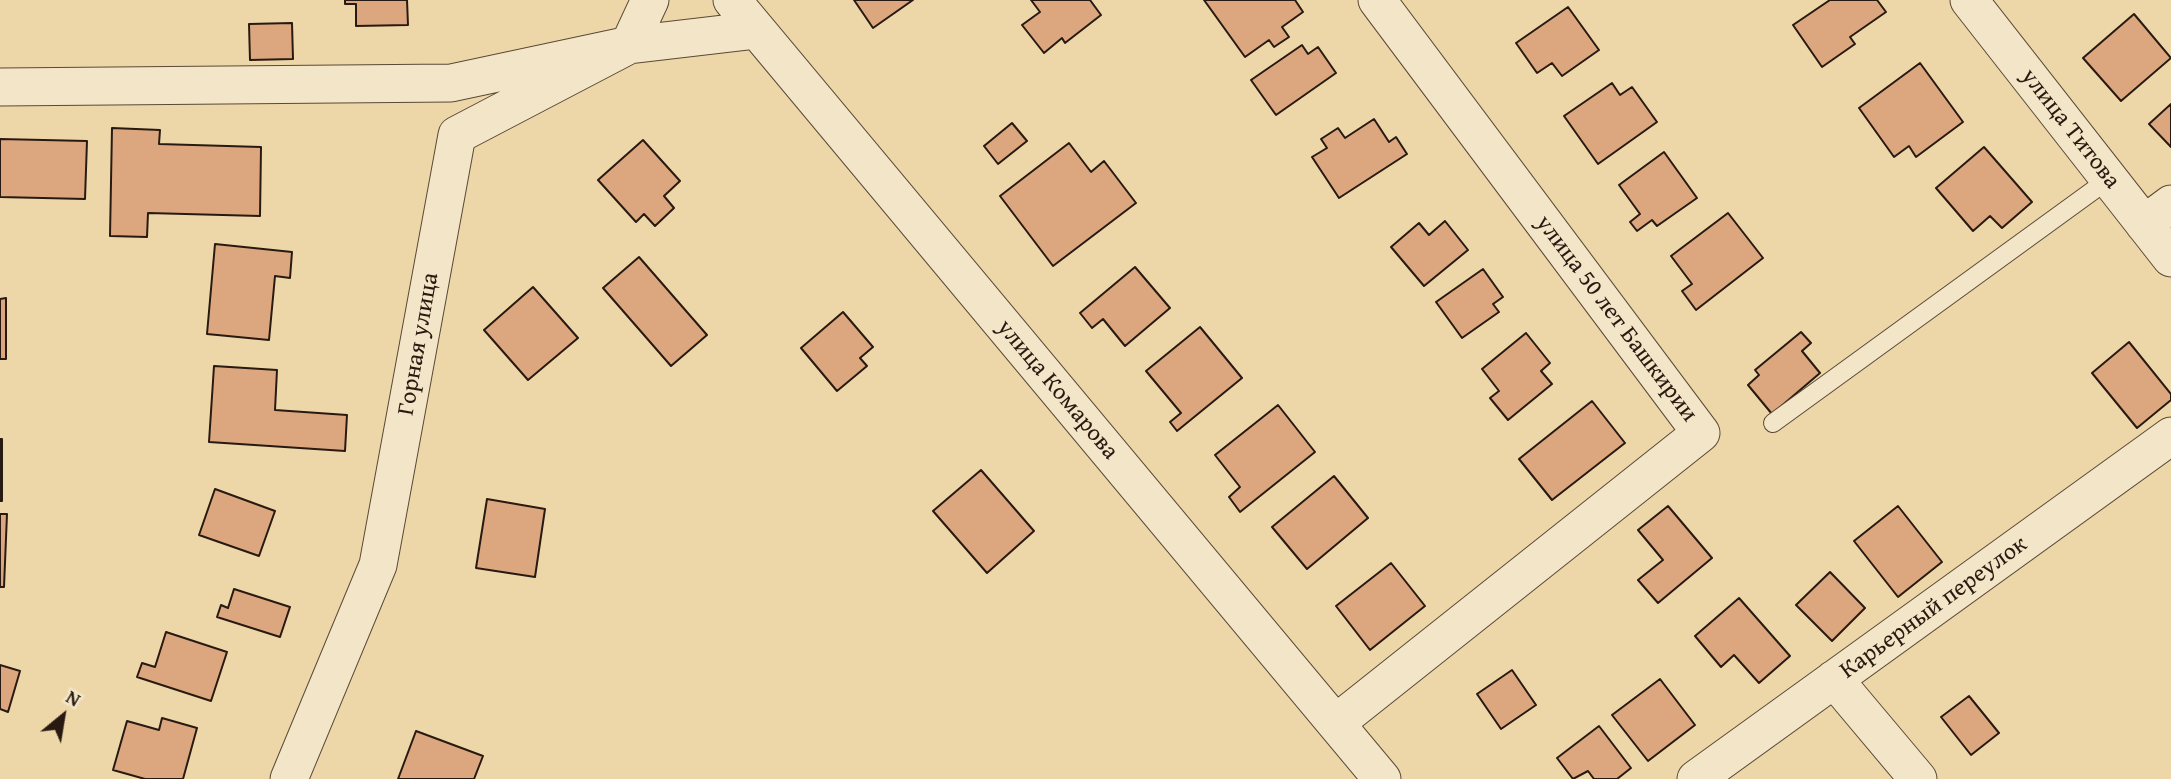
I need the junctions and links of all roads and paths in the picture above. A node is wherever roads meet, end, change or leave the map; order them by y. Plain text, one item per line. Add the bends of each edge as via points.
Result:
1 (650, 0) edge
2 (732, 0) edge
3 (1377, 0) edge
4 (1969, 0) edge
5 (757, 30) junction
6 (629, 45) junction
7 (0, 88) edge
8 (2109, 179) junction
9 (2158, 214) edge
10 (2171, 258) edge
11 (1773, 423) dead end
12 (2171, 436) edge
13 (1834, 679) junction
14 (1336, 723) junction
15 (289, 779) edge
16 (1382, 779) edge
17 (1696, 779) edge
18 (1918, 779) edge

1 - 6 street
2 - 5 street, улица Комарова
3 - 14 street, улица 50 лет Башкирии via 1701,433
4 - 8 street, улица Титова
5 - 6 street
5 - 14 street, улица Комарова
6 - 7 street via 451,82
6 - 15 street, Горная улица via 457,135 378,565
8 - 9 street, улица Титова
8 - 11 lane
9 - 10 street, улица Титова
12 - 13 street, Карьерный переулок
13 - 17 street, Карьерный переулок
13 - 18 street
14 - 16 street, улица Комарова

